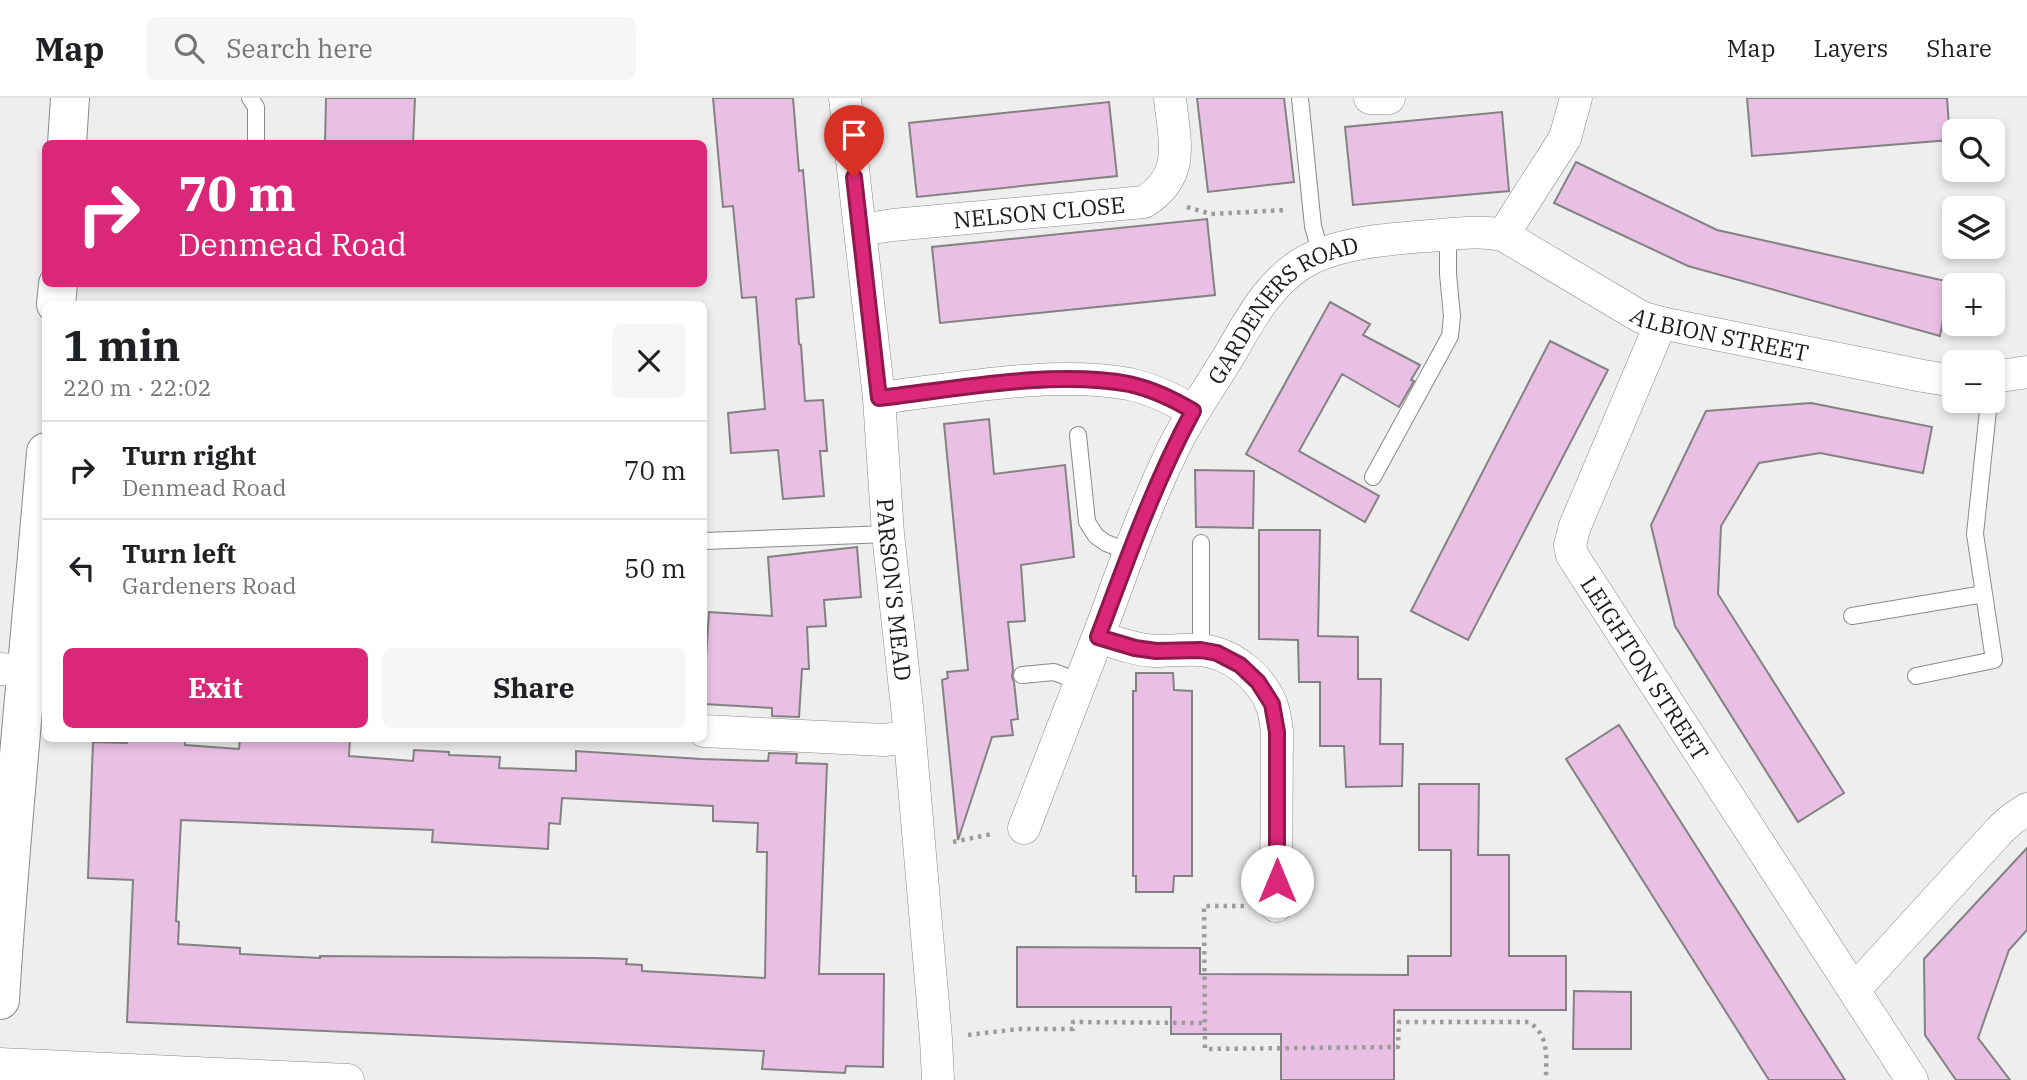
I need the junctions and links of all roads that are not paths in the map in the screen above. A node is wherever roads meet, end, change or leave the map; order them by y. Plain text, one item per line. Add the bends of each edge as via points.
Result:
1 (70, 98) edge
2 (250, 98) edge
3 (845, 98) edge
4 (1170, 98) edge
5 (1300, 98) edge
6 (1370, 98) edge
7 (1389, 98) edge
8 (1576, 98) edge
9 (67, 140) edge
10 (256, 140) edge
11 (860, 230) junction
12 (1448, 234) junction
13 (1503, 235) junction
14 (1321, 254) junction
15 (1661, 323) junction
16 (2027, 372) edge
17 (2005, 375) edge
18 (1942, 379) edge
19 (879, 398) junction
20 (1193, 411) junction
21 (1988, 413) edge
22 (1079, 435) dead end
23 (1373, 477) dead end
24 (42, 496) edge
25 (888, 534) junction
26 (707, 541) edge
27 (1201, 543) dead end
28 (1130, 552) junction
29 (1984, 594) junction
30 (1853, 617) dead end
31 (1098, 637) junction
32 (1201, 650) junction
33 (1022, 676) dead end
34 (1916, 676) dead end
35 (25, 682) edge
36 (1080, 682) junction
37 (707, 731) edge
38 (909, 737) junction
39 (2027, 809) edge
40 (1024, 828) road end
41 (4, 883) edge
42 (1276, 906) road end
43 (1854, 990) junction
44 (0, 1000) edge
45 (0, 1064) edge
46 (107, 1075) edge
47 (348, 1080) edge
48 (938, 1080) edge
49 (1912, 1080) edge

1 - 9 street
2 - 10 lane via 256,107
3 - 11 street, PARSON'S MEAD
4 - 11 street, NELSON CLOSE via 1174,166 1158,193 1144,202
5 - 14 lane via 1312,226
6 - 7 street
8 - 13 street via 1565,138
11 - 19 street, PARSON'S MEAD
12 - 13 street, GARDENERS ROAD
12 - 14 street, GARDENERS ROAD via 1358,244
12 - 23 lane via 1450,336
13 - 15 street, ALBION STREET via 1641,317
14 - 20 street, GARDENERS ROAD via 1301,264 1259,306
15 - 18 street, ALBION STREET
15 - 43 street, LEIGHTON STREET via 1575,526 1572,555
16 - 17 street
19 - 20 street, GARDENERS ROAD via 1014,382 1075,380 1132,385
19 - 25 street, PARSON'S MEAD
20 - 28 street
21 - 29 lane via 1975,534
22 - 28 lane via 1087,522 1106,543
24 - 35 street
25 - 26 lane
25 - 38 street, PARSON'S MEAD
27 - 32 lane
28 - 31 street
29 - 30 lane
29 - 34 lane via 1994,660
31 - 32 street via 1156,651
31 - 36 street
32 - 42 street via 1240,665 1272,704 1277,732
33 - 36 lane via 1054,672
35 - 41 street
36 - 40 street
37 - 38 street via 884,740
38 - 48 street, PARSON'S MEAD
39 - 43 street via 2000,830
41 - 44 street
43 - 49 street, LEIGHTON STREET
45 - 46 street
46 - 47 street

